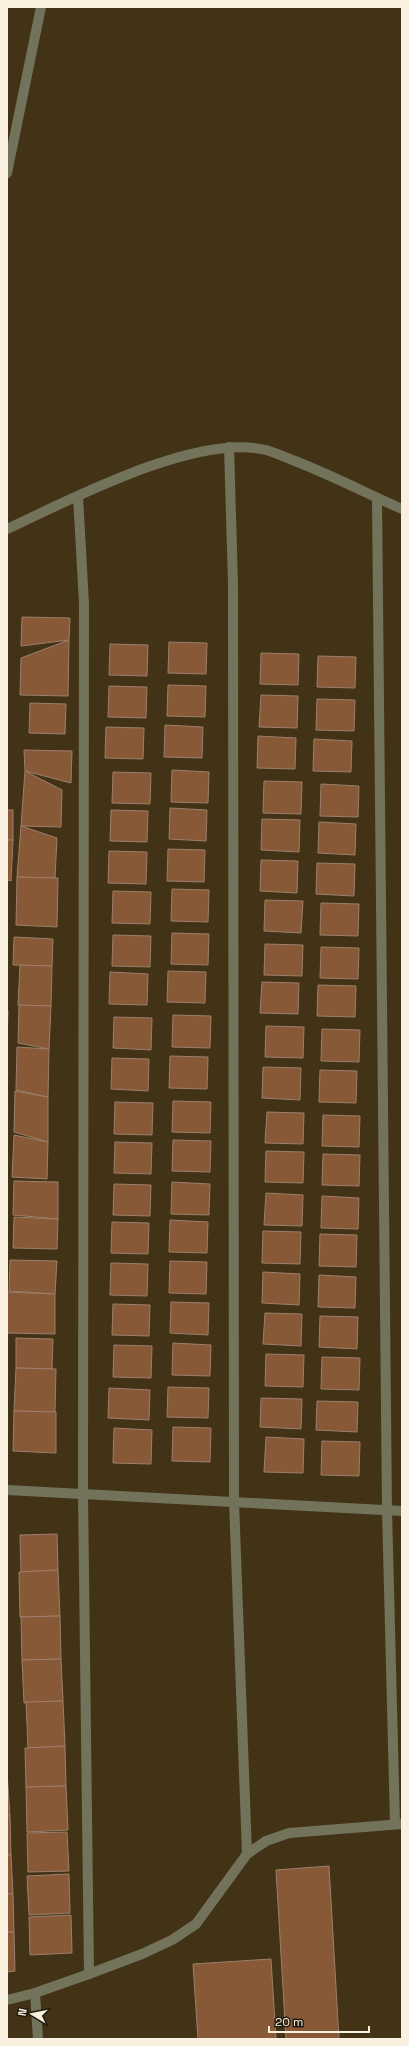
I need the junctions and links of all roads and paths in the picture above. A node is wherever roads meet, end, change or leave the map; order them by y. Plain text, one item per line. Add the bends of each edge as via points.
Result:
1 (41, 7) edge
2 (7, 173) edge
3 (229, 446) junction
4 (78, 496) junction
5 (378, 498) junction
6 (402, 509) edge
7 (7, 529) edge
8 (7, 1490) edge
9 (83, 1494) junction
10 (234, 1501) junction
11 (387, 1510) junction
12 (402, 1511) edge
13 (399, 1824) edge
14 (247, 1854) junction
15 (89, 1974) junction
16 (35, 1993) junction
17 (7, 2000) edge
18 (38, 2039) edge

1 - 2 street
3 - 4 street via 187,454
3 - 5 street via 266,450 320,470
3 - 10 street via 233,600
4 - 7 street
4 - 9 street via 84,620
5 - 6 street
5 - 11 street
8 - 9 street
9 - 10 street
9 - 15 street
10 - 11 street
10 - 14 street
11 - 12 street
11 - 13 street
13 - 14 street via 289,1833 266,1841
14 - 15 street via 196,1924 172,1940
15 - 16 street
16 - 17 street
16 - 18 street

